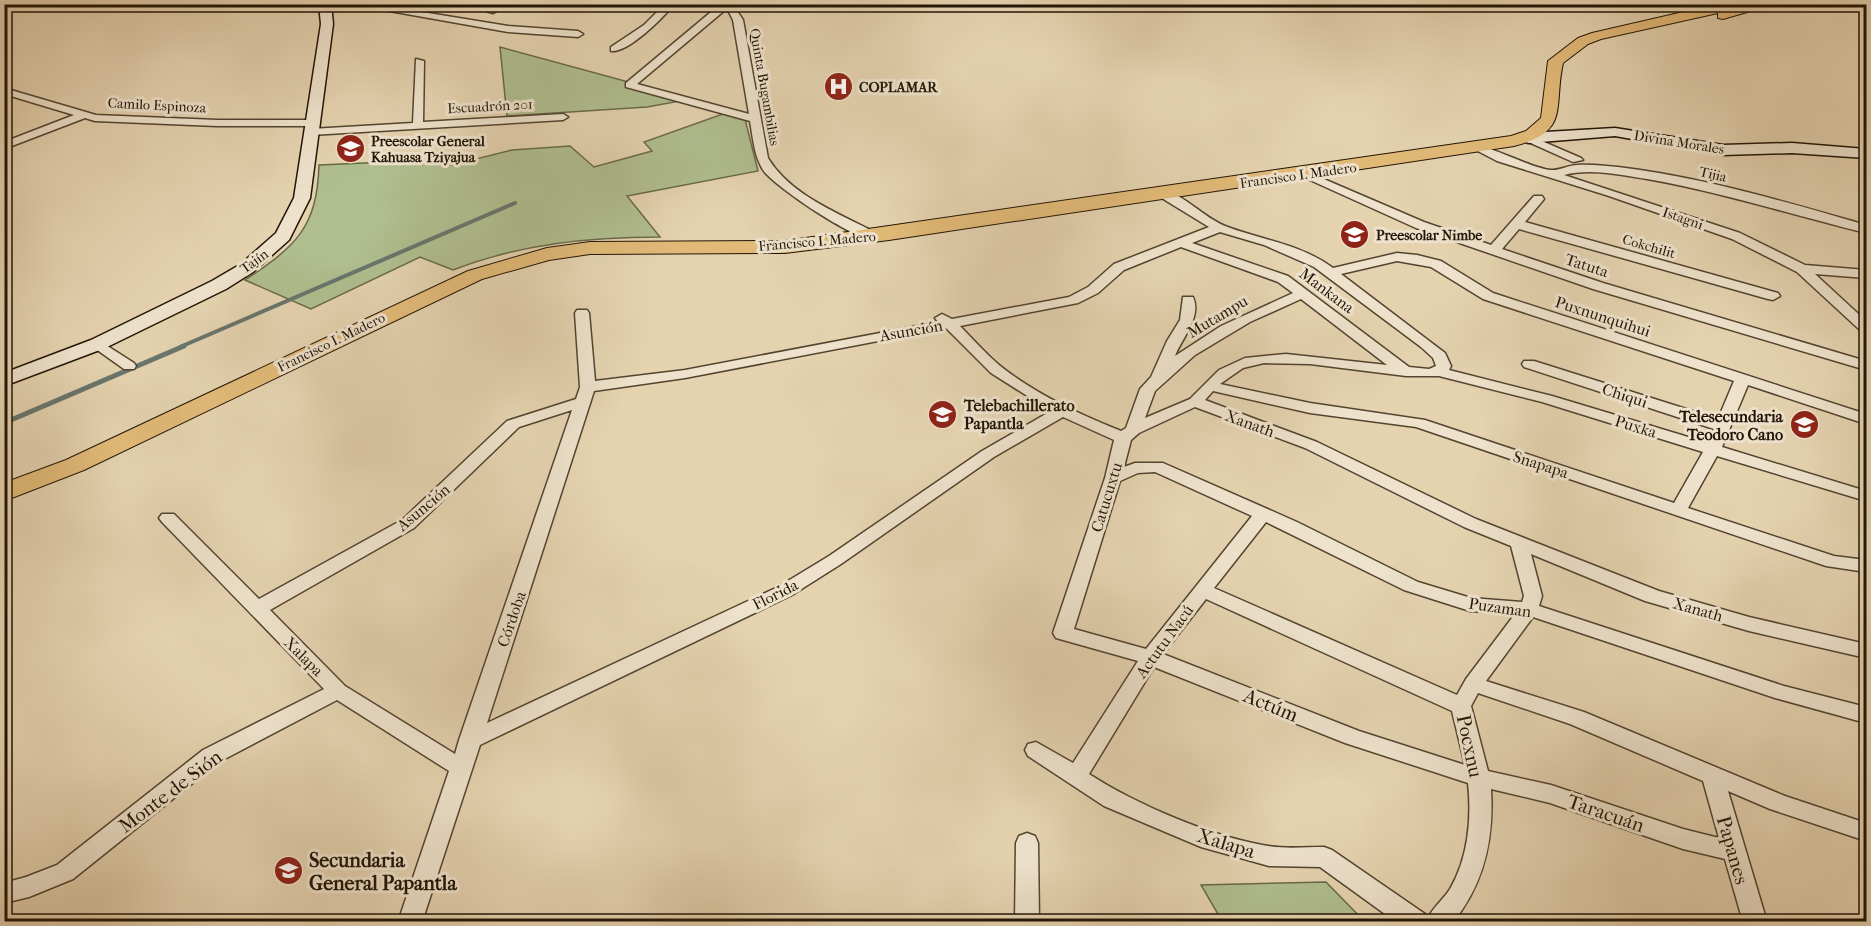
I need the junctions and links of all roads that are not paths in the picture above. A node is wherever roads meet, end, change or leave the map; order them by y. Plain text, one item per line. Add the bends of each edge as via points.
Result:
1 (354, 4) edge
2 (506, 4) edge
3 (670, 4) edge
4 (1738, 4) edge
5 (1769, 4) edge
6 (720, 5) edge
7 (328, 6) edge
8 (490, 11) dead end
9 (578, 34) dead end
10 (1574, 48) junction
11 (614, 49) dead end
12 (419, 61) dead end
13 (4, 92) edge
14 (82, 116) junction
15 (563, 117) dead end
16 (755, 119) junction
17 (418, 125) junction
18 (312, 128) junction
19 (1528, 138) junction
20 (4, 146) edge
21 (1478, 147) junction
22 (1866, 154) edge
23 (1577, 160) dead end
24 (1305, 174) junction
25 (1551, 174) junction
26 (1164, 194) junction
27 (1538, 199) dead end
28 (1517, 224) junction
29 (1219, 228) junction
30 (1866, 229) edge
31 (872, 236) junction
32 (1180, 243) junction
33 (1494, 250) junction
34 (1802, 269) junction
35 (1333, 272) junction
36 (1866, 274) edge
37 (1302, 294) junction
38 (1773, 296) dead end
39 (1188, 300) dead end
40 (582, 313) dead end
41 (945, 320) junction
42 (1866, 328) edge
43 (99, 344) junction
44 (1866, 359) edge
45 (1845, 360) junction
46 (1529, 364) dead end
47 (129, 366) dead end
48 (1866, 366) edge
49 (1439, 372) junction
50 (1407, 373) junction
51 (1158, 379) junction
52 (4, 380) edge
53 (1742, 381) junction
54 (1209, 386) junction
55 (586, 394) junction
56 (1195, 402) junction
57 (1060, 412) junction
58 (1866, 419) edge
59 (1722, 426) junction
60 (1128, 434) junction
61 (1713, 449) junction
62 (1113, 478) junction
63 (4, 493) edge
64 (1866, 496) edge
65 (1678, 510) junction
66 (1263, 514) junction
67 (168, 518) dead end
68 (1520, 545) junction
69 (1866, 566) edge
70 (1202, 590) junction
71 (257, 609) junction
72 (1529, 609) junction
73 (1063, 633) joint
74 (1866, 652) edge
75 (1150, 657) junction
76 (1473, 684) junction
77 (338, 691) junction
78 (1461, 706) junction
79 (1866, 715) edge
80 (470, 740) junction
81 (1036, 750) dead end
82 (462, 768) junction
83 (1077, 775) junction
84 (1713, 777) junction
85 (1479, 778) junction
86 (1866, 832) edge
87 (1027, 843) dead end
88 (1732, 851) junction
89 (4, 893) edge
90 (410, 921) edge
91 (1027, 921) edge
92 (1416, 921) edge
93 (1438, 921) edge
94 (1755, 921) edge

1 - 9 street via 496,27
2 - 8 street
3 - 11 street via 647,27
4 - 10 main road via 1597,36
5 - 10 main road
6 - 16 street, Quinta Bugambilias via 732,10 738,20
6 - 16 street via 630,85
7 - 18 main road, Tajín
10 - 19 main road via 1560,56 1554,66 1551,115
12 - 17 street
13 - 14 street, Camilo Espinoza
14 - 18 street, Camilo Espinoza
14 - 20 street
15 - 17 street, Escuadrón 201
16 - 31 street, Quinta Bugambilias via 767,171 784,186
17 - 18 street, Escuadrón 201
18 - 43 main road, Tajín via 302,198 283,236 219,285
19 - 21 main road, Francisco I. Madero
19 - 22 main road, Divina Morales via 1615,132 1723,150 1792,148
19 - 23 street
21 - 24 main road, Francisco I. Madero
21 - 25 street, Istagni via 1501,159
24 - 26 main road, Francisco I. Madero
24 - 33 street, Tatuta via 1378,208
25 - 30 street, Tijia via 1592,168 1642,175 1785,206
25 - 34 street, Istagni via 1736,236
26 - 29 street
26 - 31 main road, Francisco I. Madero
27 - 28 street
28 - 33 street
28 - 38 street, Cokchilit
29 - 32 street, Asunción
29 - 35 street via 1269,242
31 - 63 main road, Francisco I. Madero via 785,247 590,248 547,254 475,274 75,465
32 - 37 street, Mankana via 1283,279
32 - 41 street, Asunción via 1119,267 1093,290 1073,300
33 - 45 street, Tatuta via 1598,286
34 - 36 street
34 - 42 street, Istagni
35 - 49 street via 1440,356 1444,366
35 - 53 street, Puxnunquihui via 1397,258 1436,264 1488,296
37 - 50 street, Mankana
37 - 51 street, Mutampu via 1258,311 1217,334
39 - 51 street, Mutampu via 1187,320
40 - 55 street, Córdoba
41 - 55 street, Asunción
41 - 57 street via 996,369
43 - 47 street
43 - 52 main road, Tajín
44 - 45 street
45 - 48 street, Tatuta
46 - 59 street, Chiqui
49 - 50 street
49 - 61 street, Puxka via 1547,399
50 - 54 street via 1302,360 1264,360 1244,362
51 - 60 street, Mutampu via 1148,389
53 - 58 street, Puxnunquihui
53 - 59 street
54 - 56 street
54 - 65 street, Snapapa via 1310,408 1419,423
55 - 71 street, Asunción via 513,424 408,524
55 - 80 street, Córdoba
56 - 60 street
56 - 68 street, Xanath via 1311,445
57 - 60 street
57 - 80 street, Florida via 988,454 784,591
59 - 61 street
60 - 62 street, Catucuxtu
61 - 64 street, Puxka
61 - 65 street
62 - 66 street, Puzaman via 1135,468 1157,467
62 - 73 street, Catucuxtu
65 - 69 street, Snapapa via 1832,562
66 - 70 street, Actutu Nacú
66 - 72 street, Puzaman via 1411,586 1470,604
67 - 71 street, Xalapa
68 - 72 street via 1533,596
68 - 74 street, Xanath via 1652,596
70 - 75 street, Actutu Nacú
70 - 78 street
71 - 77 street, Xalapa
72 - 76 street, Pocxnu
72 - 79 street, Puzaman via 1782,693
73 - 75 street, Actúm
75 - 83 street, Actutu Nacú
75 - 85 street, Actúm via 1352,737
76 - 78 street, Pocxnu
76 - 84 street via 1577,718
77 - 82 street, Xalapa
77 - 89 street, Monte de Sión via 212,756 65,872
78 - 85 street, Pocxnu
80 - 82 street, Córdoba
81 - 83 street, Xalapa
82 - 90 street, Córdoba
83 - 92 street, Xalapa via 1112,800 1209,840 1269,855 1324,857
84 - 86 street
84 - 88 street, Papanes
85 - 88 street, Taracuán via 1551,794
85 - 93 street, Pocxnu via 1479,845 1472,873 1453,907
87 - 91 street
88 - 94 street, Papanes

